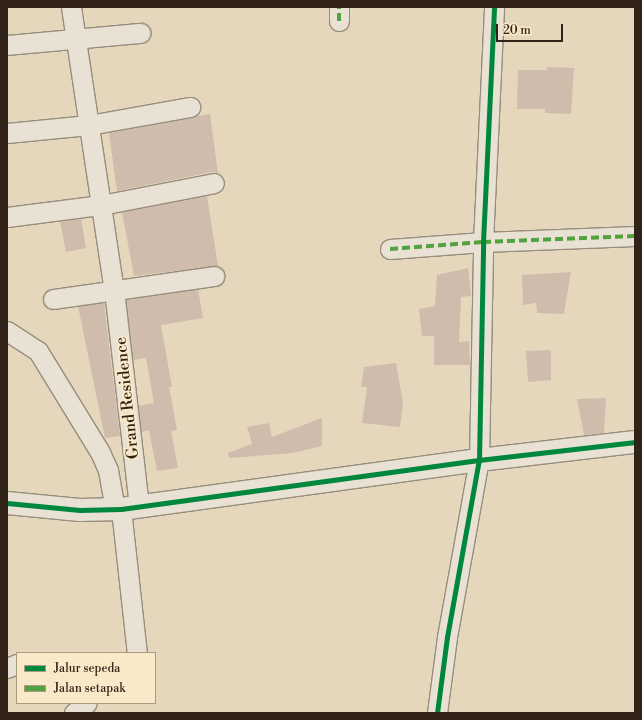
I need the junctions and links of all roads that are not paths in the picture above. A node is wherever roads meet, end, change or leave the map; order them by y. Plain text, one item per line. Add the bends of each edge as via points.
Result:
1 (71, 7) edge
2 (494, 7) edge
3 (140, 33) dead end
4 (75, 40) junction
5 (7, 45) edge
6 (190, 107) dead end
7 (89, 125) junction
8 (7, 133) edge
9 (214, 183) dead end
10 (101, 205) junction
11 (7, 217) edge
12 (635, 236) edge
13 (483, 242) junction
14 (390, 249) dead end
15 (214, 276) dead end
16 (114, 290) junction
17 (52, 299) dead end
18 (7, 331) edge
19 (635, 442) edge
20 (479, 460) junction
21 (7, 503) edge
22 (125, 508) junction
23 (137, 652) edge
24 (86, 704) edge
25 (74, 713) edge
26 (437, 713) edge

1 - 4 street, Grand Residence
2 - 13 street
3 - 4 street
4 - 5 street
4 - 7 street, Grand Residence
6 - 7 street
7 - 8 street
7 - 10 street, Grand Residence
9 - 10 street
10 - 11 street
10 - 16 street, Grand Residence
12 - 13 street
13 - 14 street
13 - 20 street
15 - 16 street
16 - 17 street
16 - 22 street, Grand Residence
18 - 22 street via 38,351 100,452
19 - 20 street
20 - 22 street
20 - 26 street via 447,637
21 - 22 street via 80,510
22 - 23 street
24 - 25 street

